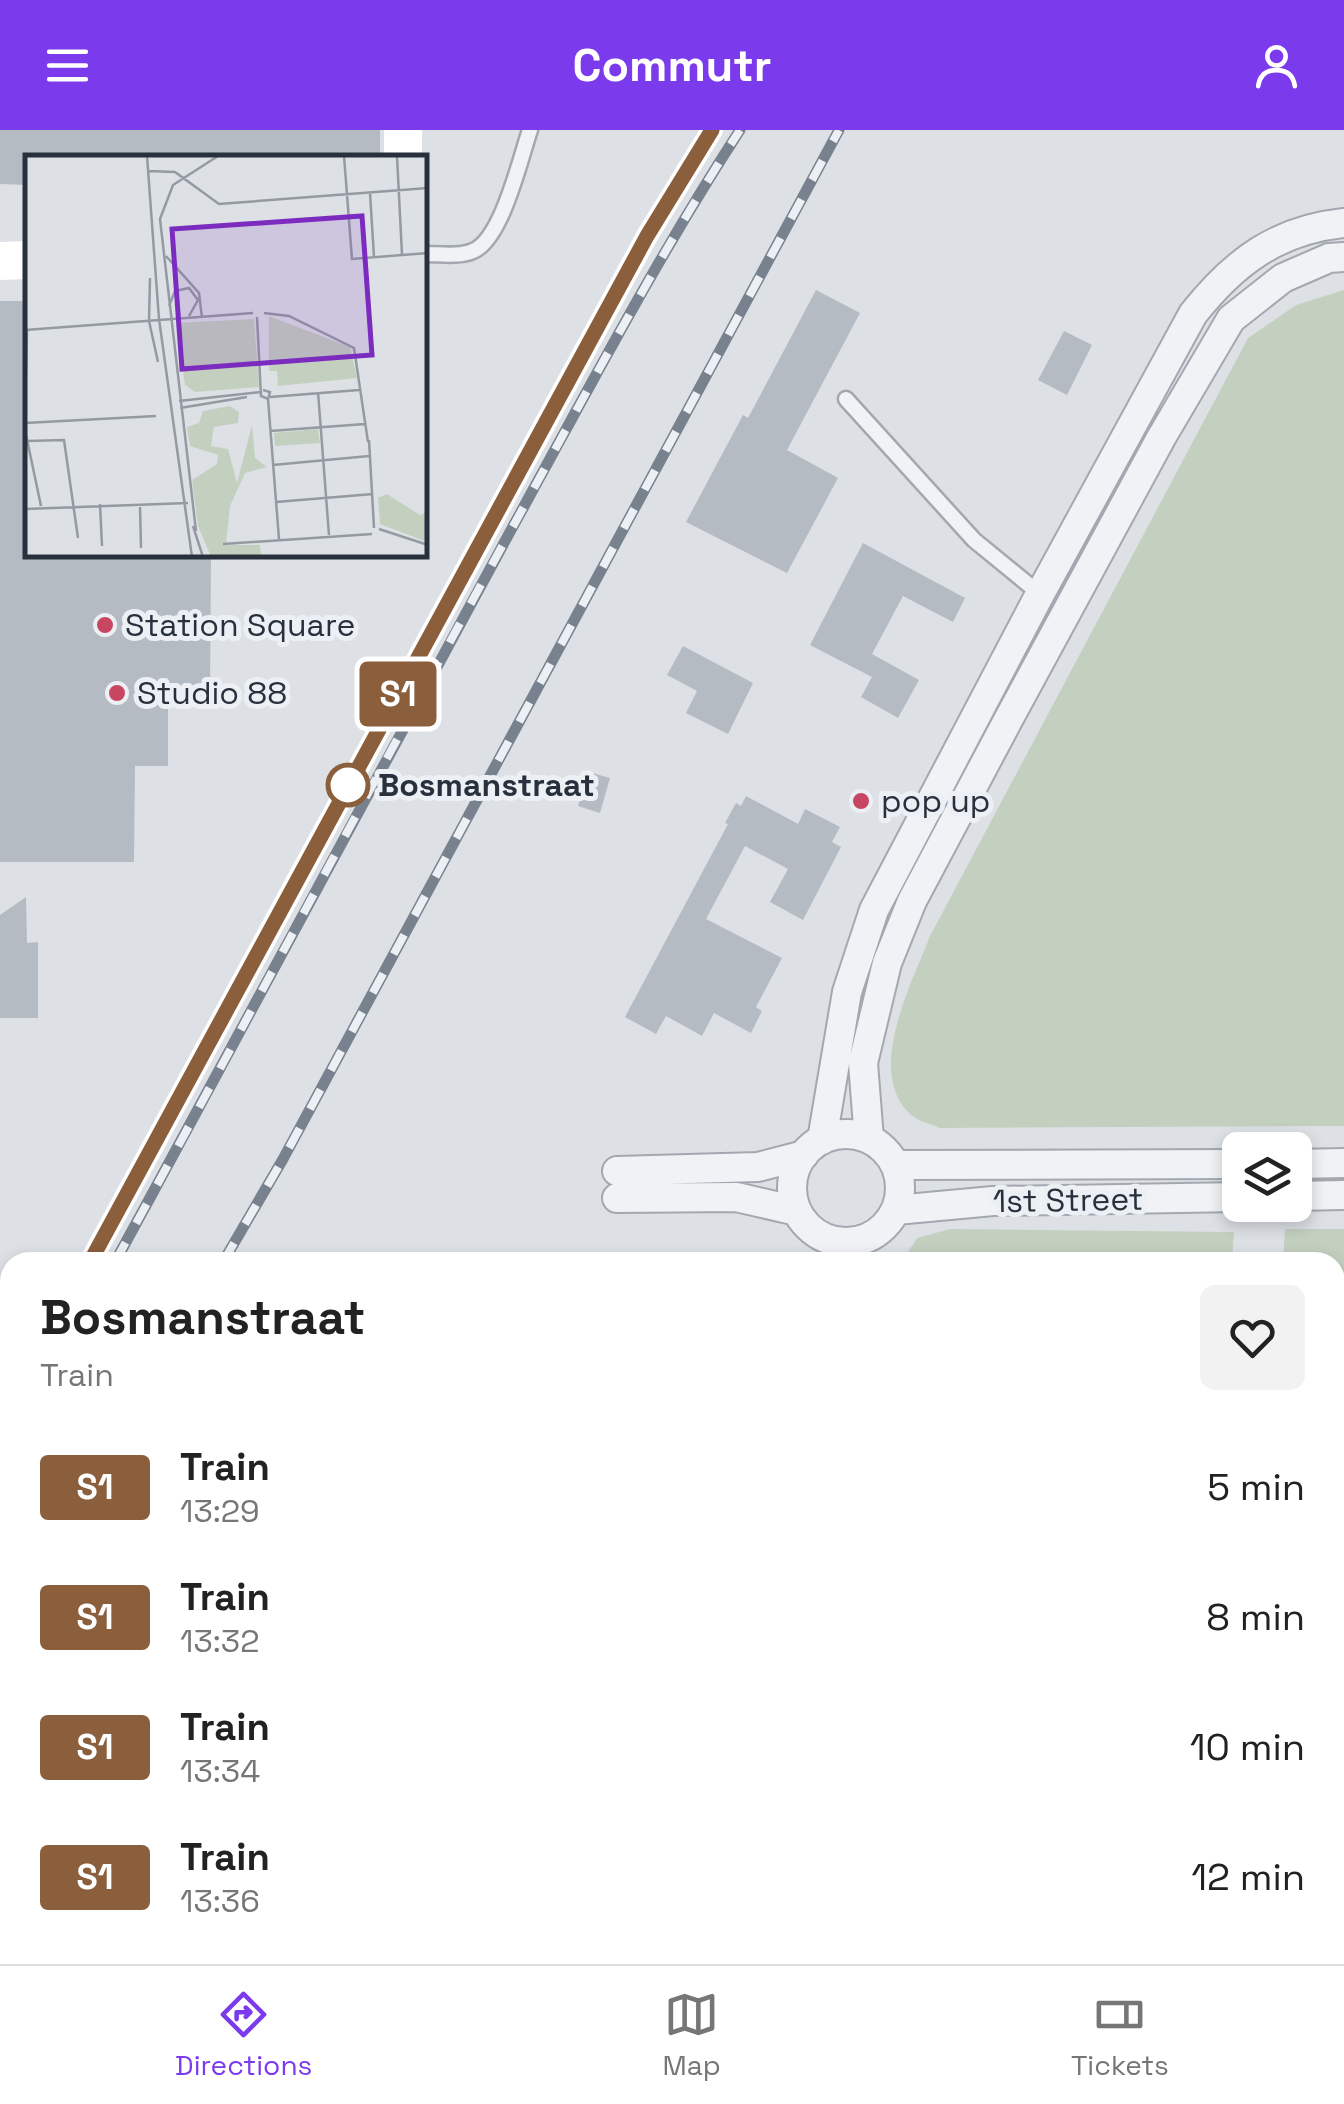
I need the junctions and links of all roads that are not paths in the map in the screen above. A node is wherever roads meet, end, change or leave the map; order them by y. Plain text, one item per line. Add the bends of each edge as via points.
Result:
1 (530, 130) edge
2 (1344, 223) edge
3 (428, 254) edge
4 (1344, 257) edge
5 (25, 260) edge
6 (0, 261) edge
7 (846, 398) dead end
8 (1040, 594) junction
9 (868, 1138) junction
10 (813, 1147) junction
11 (1344, 1163) edge
12 (1222, 1164) edge
13 (1312, 1164) edge
14 (896, 1166) junction
15 (1344, 1195) edge
16 (1312, 1196) edge
17 (1222, 1197) edge
18 (896, 1210) junction
19 (797, 1211) junction
20 (820, 1249) edge
21 (861, 1251) edge

1 - 3 lane via 486,242 463,254
2 - 8 street via 1262,247 1218,282 1193,314
4 - 9 street via 1284,278 1231,318 1025,689 912,901 887,963 863,1063
5 - 6 main road
7 - 8 lane via 974,540
8 - 10 street via 874,910
9 - 10 street via 845,1134
9 - 14 street
10 - 19 street via 793,1178
10 - 19 street via 758,1167 617,1184
11 - 13 street
12 - 14 street, 1st Street
14 - 18 street
15 - 16 street
17 - 18 street, 1st Street via 993,1200
18 - 21 street
19 - 20 street
20 - 21 street via 840,1242

